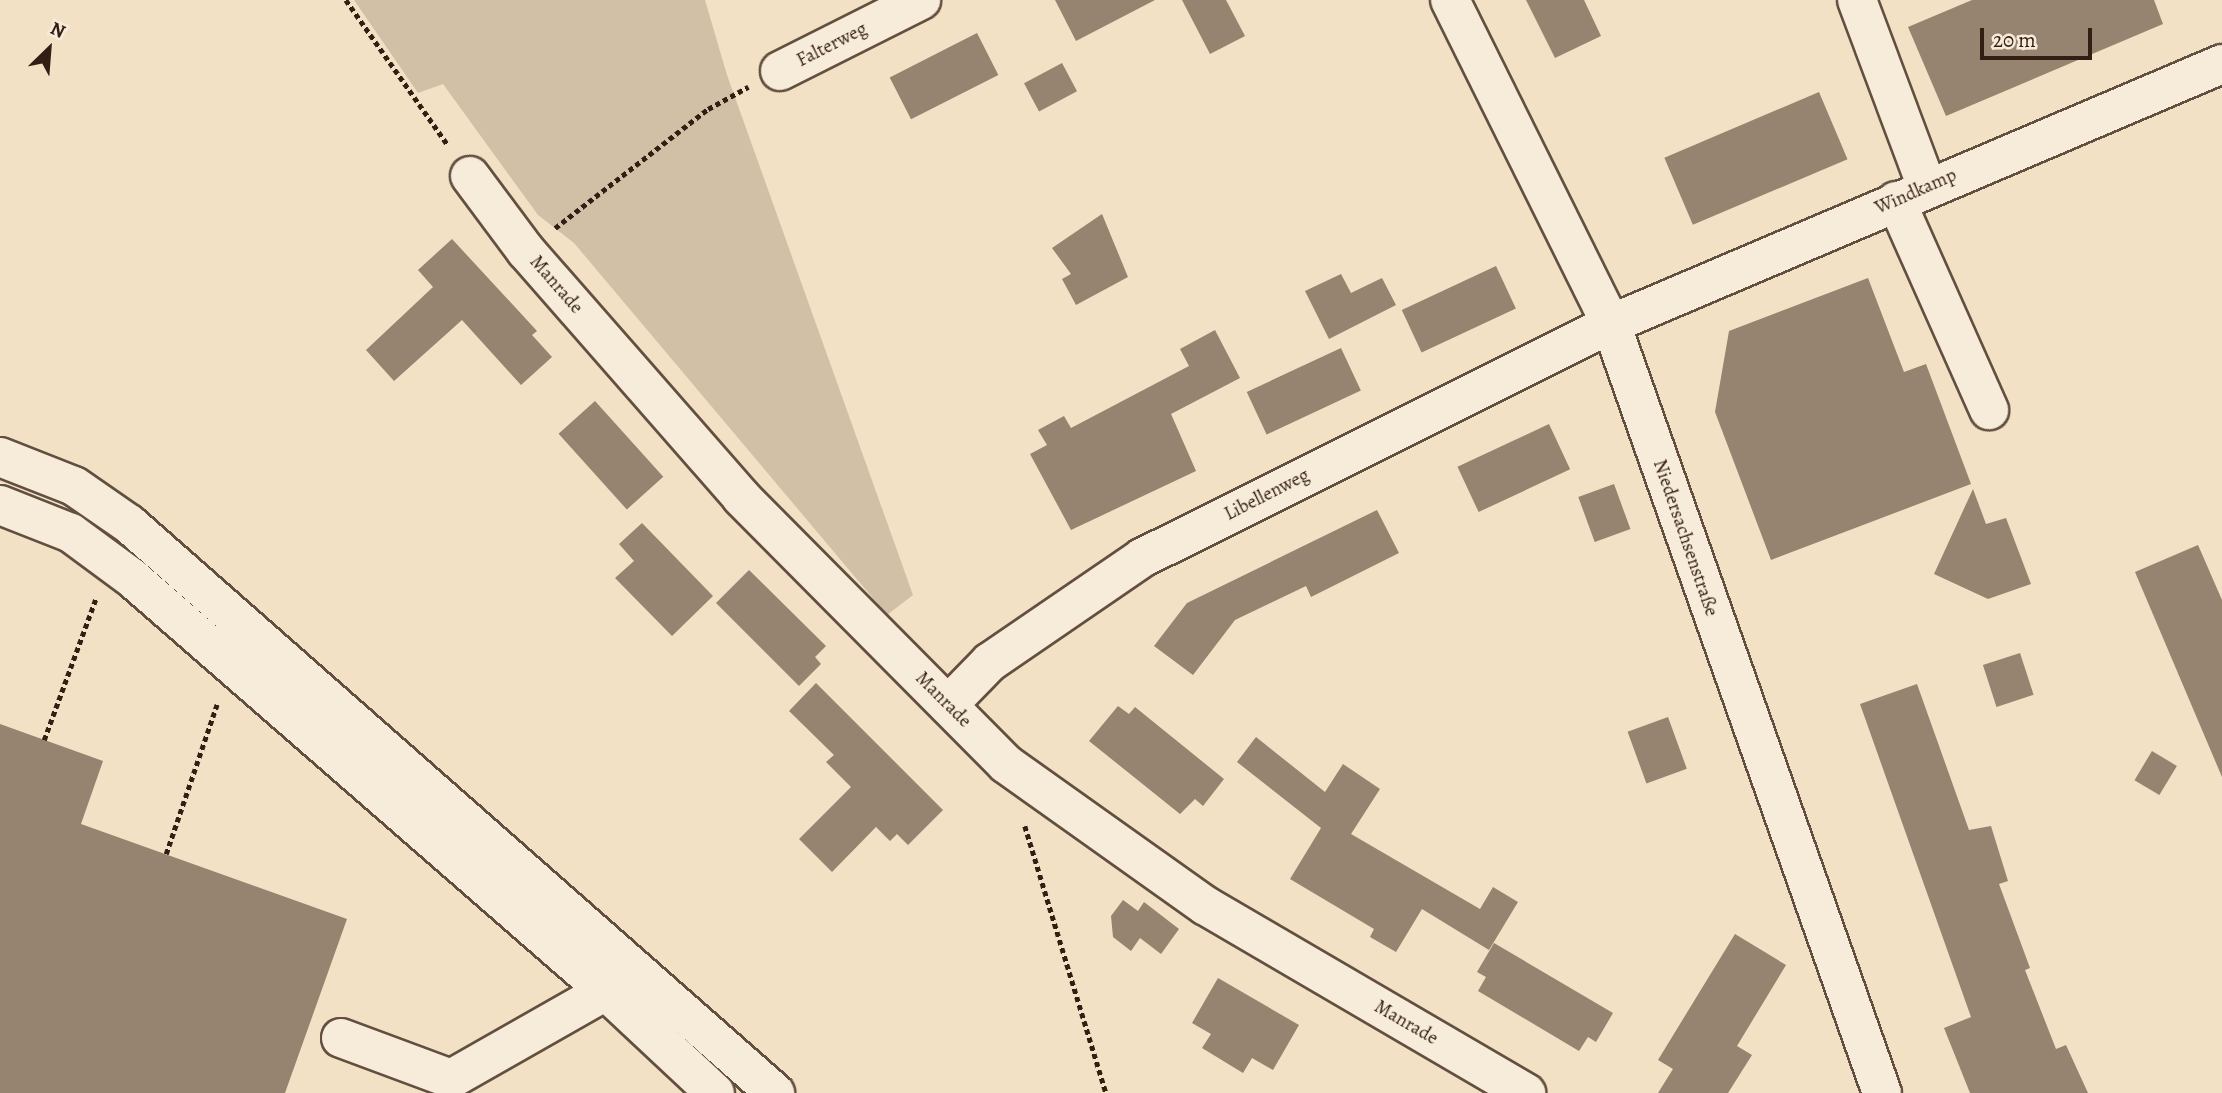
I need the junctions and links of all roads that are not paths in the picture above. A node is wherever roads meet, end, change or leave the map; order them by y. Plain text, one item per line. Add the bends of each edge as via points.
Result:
1 (921, 0) edge
2 (1450, 0) edge
3 (1857, 0) edge
4 (2222, 64) edge
5 (780, 71) road end
6 (470, 176) road end
7 (1912, 194) junction
8 (1611, 324) junction
9 (1989, 410) dead end
10 (0, 457) edge
11 (0, 505) edge
12 (948, 705) junction
13 (606, 991) junction
14 (341, 1038) dead end
15 (715, 1093) edge
16 (775, 1093) edge
17 (1526, 1093) edge
18 (1882, 1093) edge

1 - 5 street, Falterweg
2 - 8 street, Niedersachsenstraße
3 - 7 street
4 - 7 street, Windkamp
6 - 12 street, Manrade via 526,251 741,497
7 - 8 street, Windkamp
7 - 9 street
8 - 12 street, Libellenweg via 1142,558 990,662
8 - 18 street, Niedersachsenstraße
10 - 16 street via 74,486 129,524
11 - 13 street via 71,533 109,561
12 - 17 street, Manrade via 1006,764 1206,906
13 - 14 street via 451,1079
13 - 15 street

